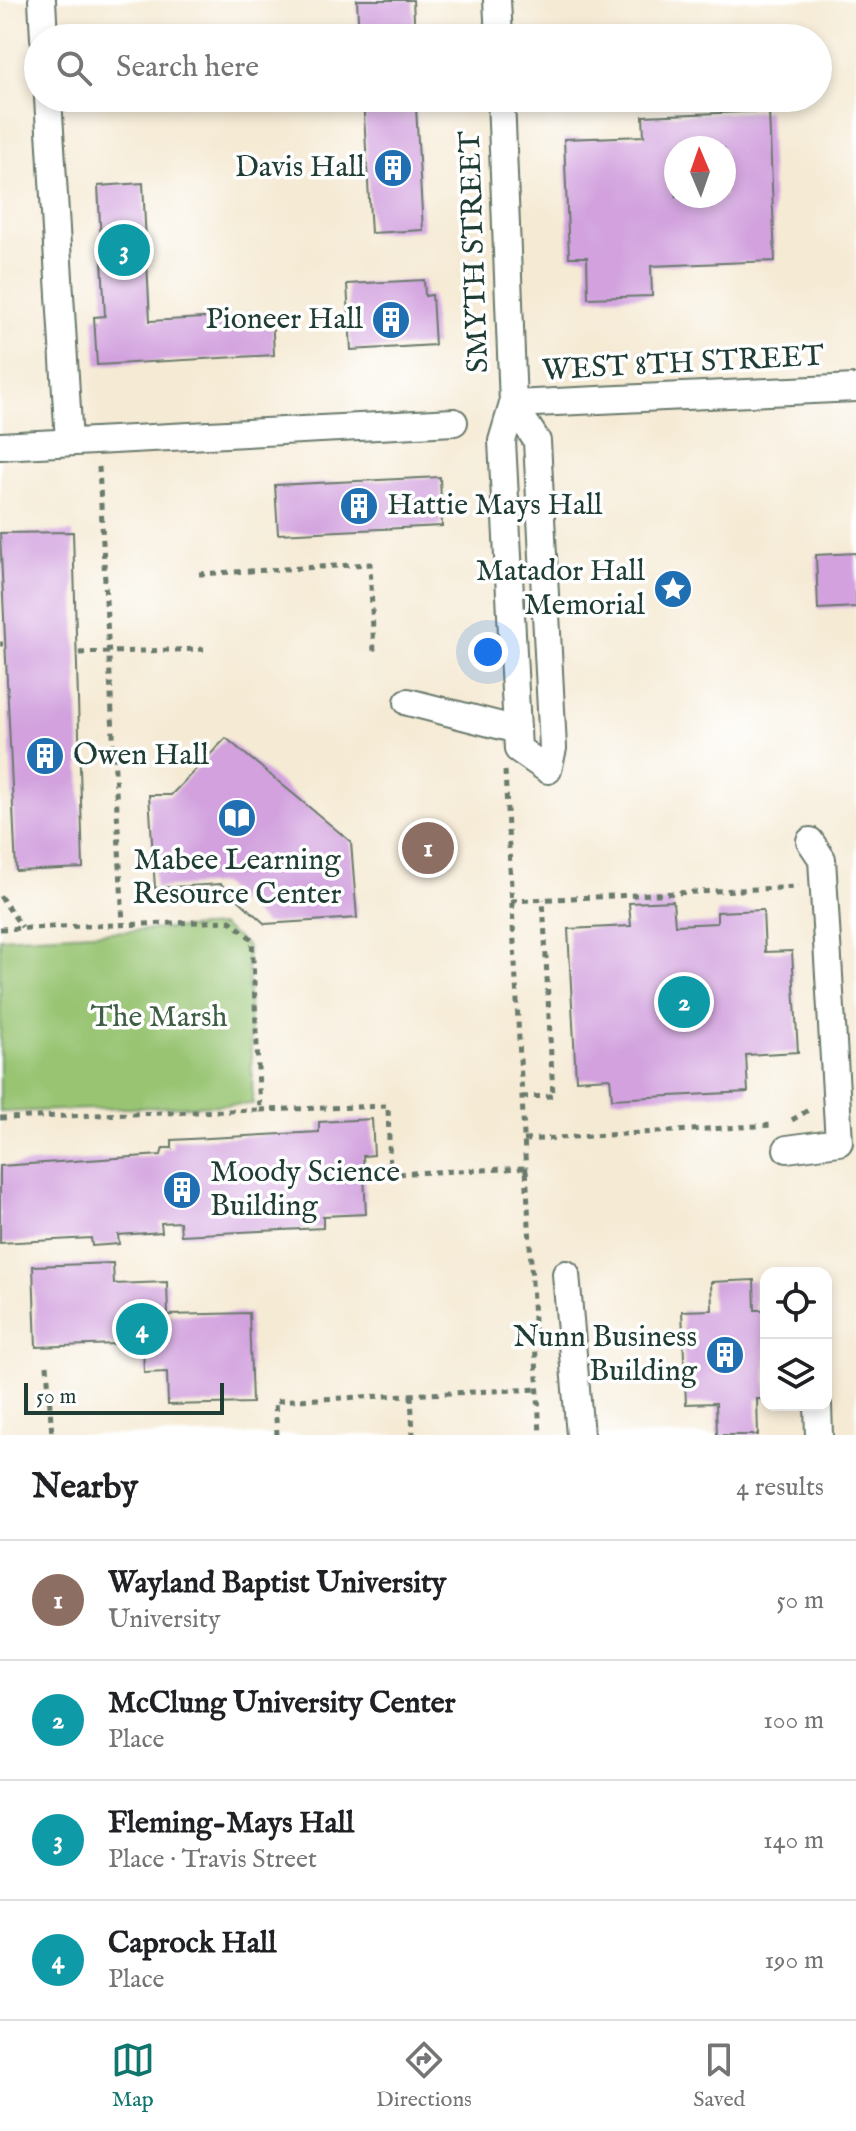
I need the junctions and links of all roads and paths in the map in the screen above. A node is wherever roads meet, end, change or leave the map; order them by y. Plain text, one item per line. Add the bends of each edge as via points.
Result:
1 (42, 0) edge
2 (497, 0) edge
3 (43, 24) edge
4 (498, 24) edge
5 (49, 112) edge
6 (502, 112) edge
7 (856, 388) edge
8 (513, 404) junction
9 (454, 422) dead end
10 (69, 442) junction
11 (0, 446) edge
12 (99, 466) dead end
13 (199, 574) dead end
14 (204, 649) dead end
15 (108, 652) junction
16 (79, 653) dead end
17 (374, 653) dead end
18 (408, 702) dead end
19 (510, 728) junction
20 (810, 841) dead end
21 (807, 886) dead end
22 (0, 896) edge
23 (543, 899) junction
24 (511, 901) junction
25 (123, 924) junction
26 (22, 927) junction
27 (0, 929) edge
28 (522, 1097) junction
29 (819, 1099) dead end
30 (260, 1110) junction
31 (0, 1118) edge
32 (524, 1140) junction
33 (787, 1149) dead end
34 (526, 1174) junction
35 (566, 1274) dead end
36 (47, 1365) dead end
37 (538, 1389) junction
38 (411, 1395) junction
39 (818, 1411) edge
40 (579, 1434) edge
41 (52, 1435) edge
42 (277, 1435) edge
43 (413, 1435) edge
44 (540, 1435) edge
45 (819, 1435) edge

1 - 3 street
2 - 4 street
5 - 10 street
6 - 8 street, SMYTH STREET
7 - 8 street, WEST 8TH STREET
8 - 19 street via 502,441
8 - 19 street via 537,441 553,748 548,770 518,749
9 - 10 street
10 - 11 street
12 - 15 path
13 - 17 path via 370,564
14 - 15 path
15 - 16 path
15 - 25 path
18 - 19 street
19 - 24 path
20 - 33 street via 822,859 839,1142
21 - 23 path
22 - 26 path
23 - 24 path
23 - 28 path via 553,1096
24 - 28 path
25 - 26 path
25 - 30 path via 230,921 252,939
26 - 27 path
28 - 32 path
29 - 32 path via 809,1110 775,1125
30 - 31 path
30 - 34 path via 388,1106 390,1174 526,1168
32 - 34 path
34 - 37 path
35 - 40 street
36 - 41 path
37 - 38 path
37 - 44 path
38 - 42 path via 275,1401
38 - 43 path
39 - 45 street

